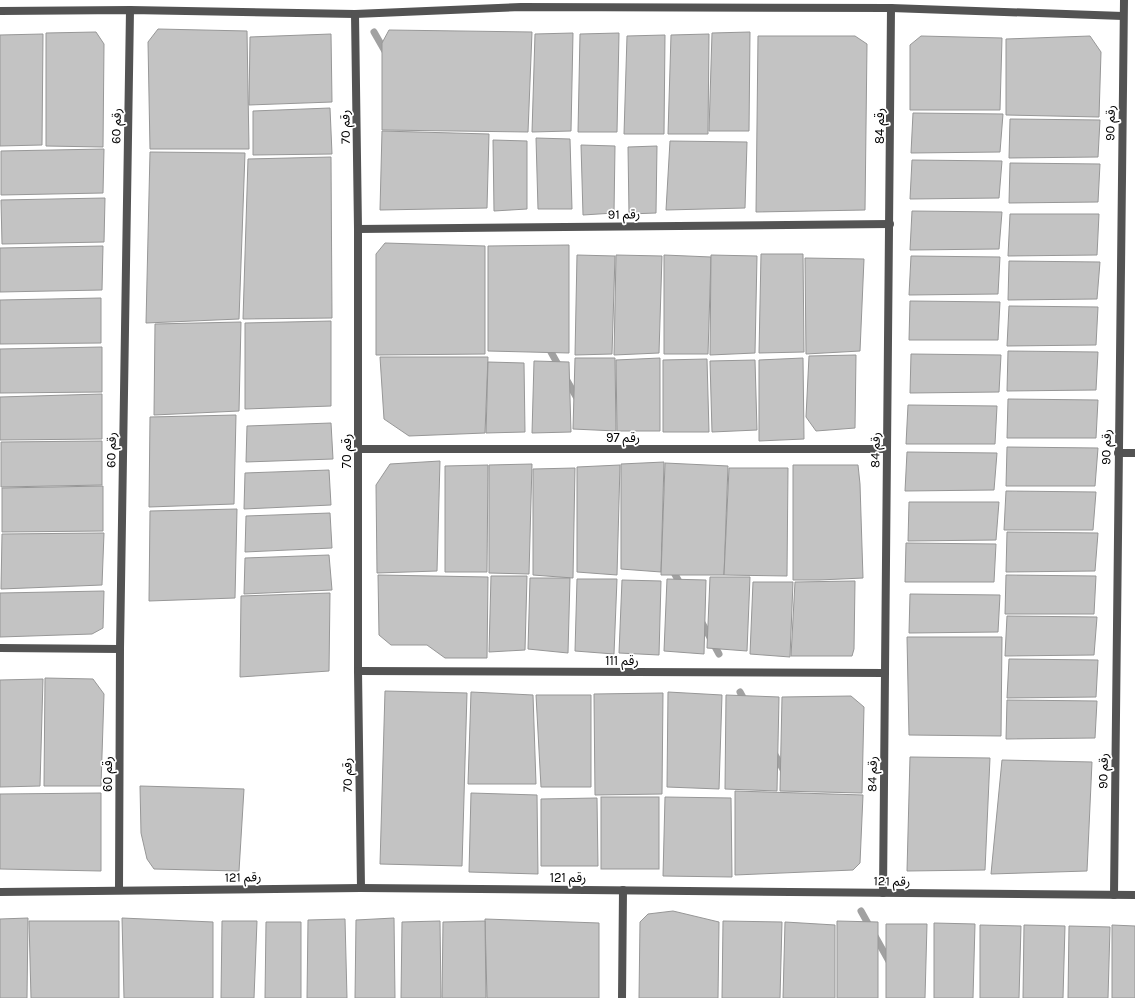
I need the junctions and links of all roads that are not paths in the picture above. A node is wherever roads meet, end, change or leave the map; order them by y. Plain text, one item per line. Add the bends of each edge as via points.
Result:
1 (1124, 0) edge
2 (521, 4) edge
3 (892, 8) junction
4 (130, 10) junction
5 (0, 11) edge
6 (355, 14) junction
7 (1124, 16) junction
8 (890, 224) junction
9 (358, 229) junction
10 (358, 449) junction
11 (887, 449) junction
12 (1118, 453) junction
13 (1135, 453) edge
14 (0, 648) edge
15 (120, 649) junction
16 (358, 671) junction
17 (885, 673) junction
18 (361, 888) junction
19 (119, 890) junction
20 (623, 890) junction
21 (0, 892) edge
22 (883, 893) junction
23 (1114, 895) junction
24 (1135, 895) edge
25 (622, 998) edge

1 - 7 street, رقم 90
2 - 3 street
2 - 6 street
3 - 7 street
3 - 8 street, رقم 84
4 - 5 street
4 - 6 street
4 - 15 street, رقم 60
6 - 9 street, رقم 70
7 - 12 street, رقم 90
8 - 9 street, رقم 91
8 - 11 street, رقم 84
9 - 10 street, رقم 70
10 - 11 street, رقم 97
10 - 16 street, رقم 70
11 - 17 street, رقم 84
12 - 13 street
12 - 23 street, رقم 90
14 - 15 street
15 - 19 street, رقم 60
16 - 17 street, رقم 111
16 - 18 street, رقم 70
17 - 22 street, رقم 84
18 - 19 street, رقم 121
18 - 20 street, رقم 121
19 - 21 street, رقم 121
20 - 22 street, رقم 121
20 - 25 street
22 - 23 street, رقم 121
23 - 24 street, رقم 121

